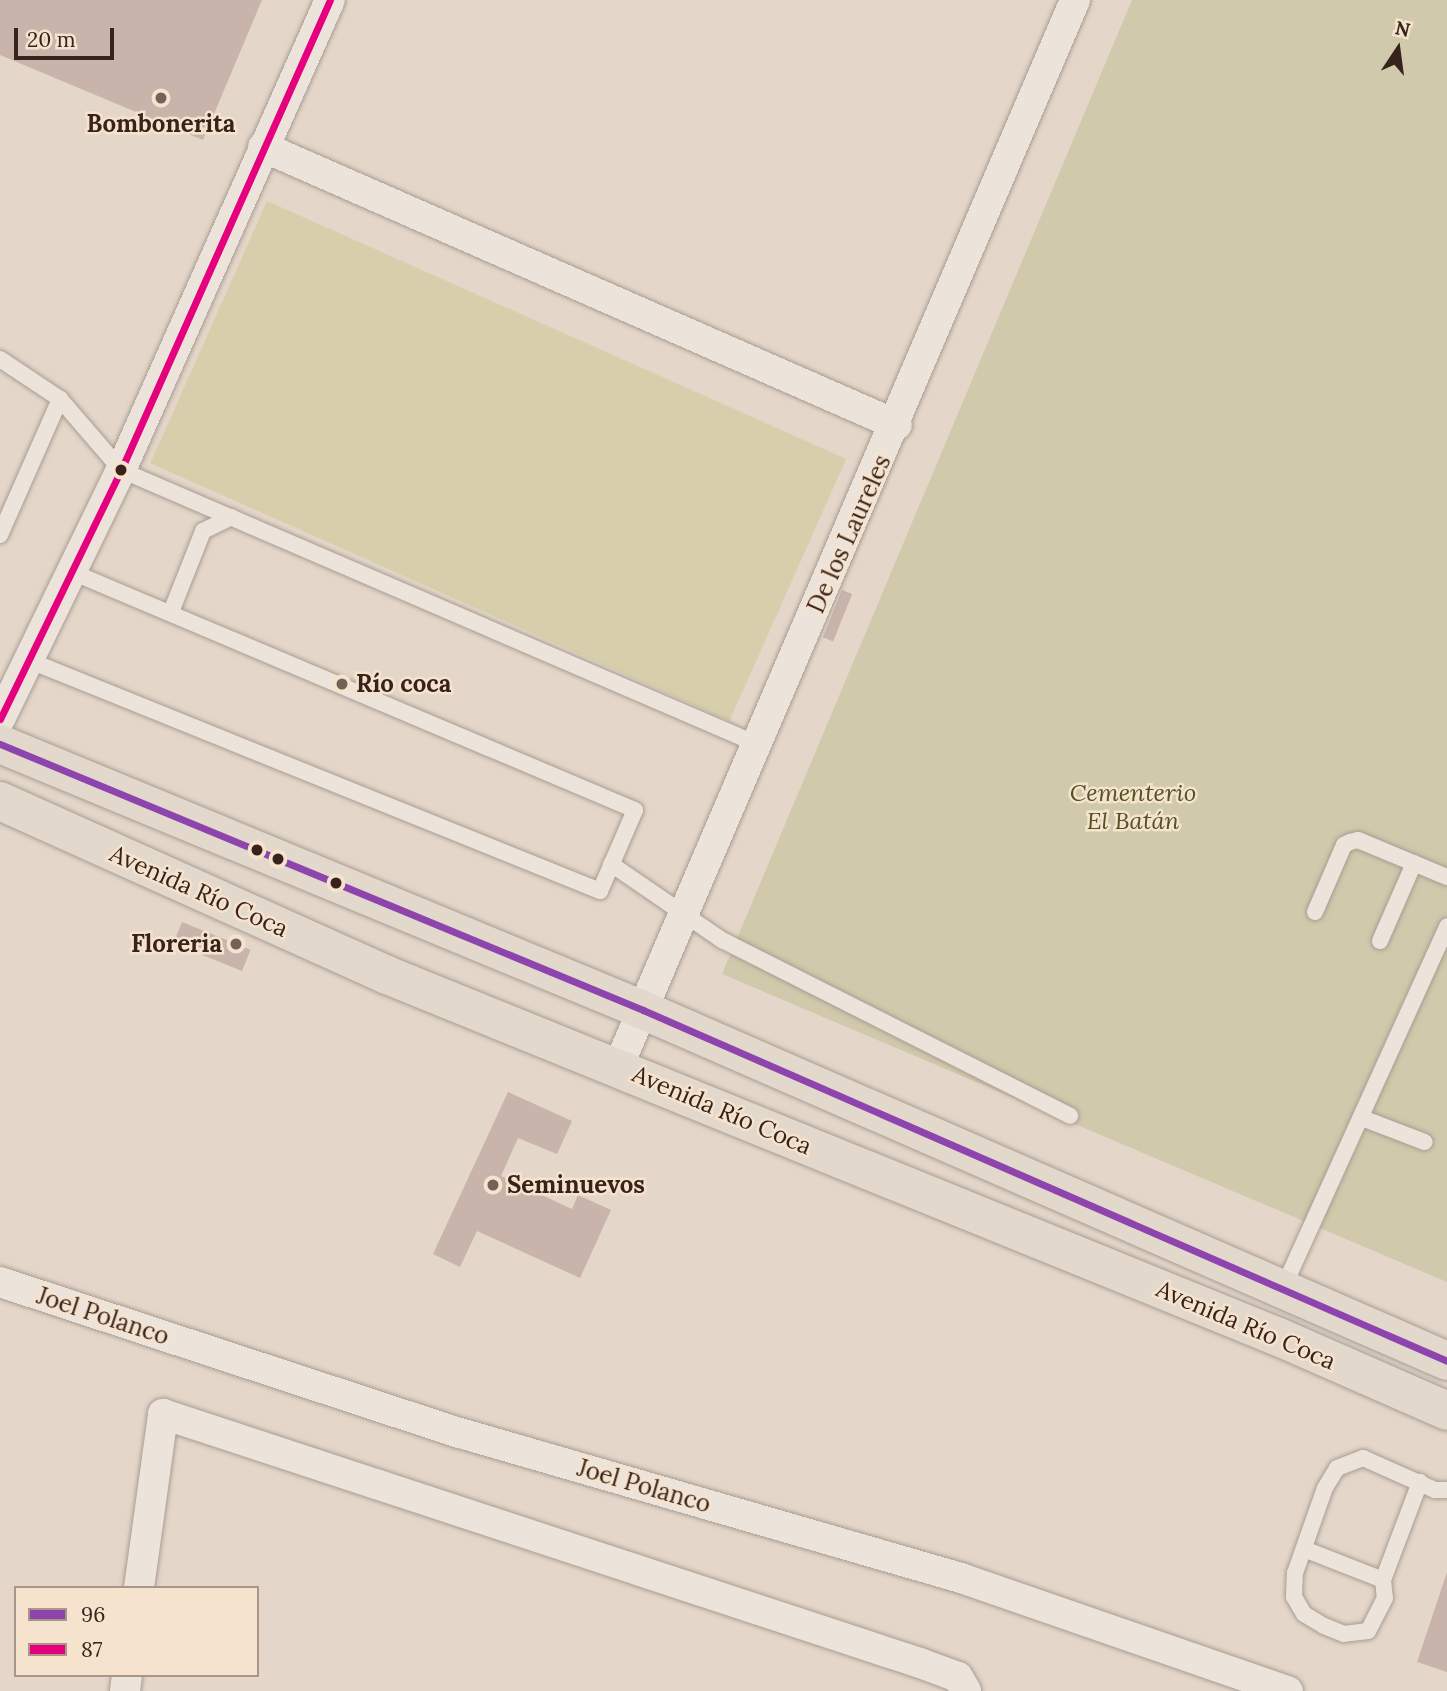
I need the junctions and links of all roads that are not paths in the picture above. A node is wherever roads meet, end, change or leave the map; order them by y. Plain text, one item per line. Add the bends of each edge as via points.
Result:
1 (330, 0) edge
2 (1075, 0) edge
3 (263, 147) junction
4 (0, 359) edge
5 (60, 399) junction
6 (897, 425) junction
7 (121, 470) junction
8 (232, 517) junction
9 (0, 535) edge
10 (72, 572) junction
11 (170, 612) junction
12 (28, 660) junction
13 (0, 719) edge
14 (0, 744) edge
15 (757, 744) junction
16 (0, 801) edge
17 (1414, 863) junction
18 (611, 864) junction
19 (1447, 877) edge
20 (1315, 912) dead end
21 (683, 916) junction
22 (1447, 926) edge
23 (1380, 941) dead end
24 (643, 1010) junction
25 (618, 1067) junction
26 (1070, 1116) dead end
27 (1362, 1118) junction
28 (1424, 1142) dead end
29 (0, 1282) edge
30 (1293, 1290) junction
31 (1447, 1334) edge
32 (1447, 1360) edge
33 (1447, 1411) edge
34 (1420, 1482) junction
35 (1447, 1490) edge
36 (1304, 1549) junction
37 (1383, 1580) junction
38 (139, 1586) edge
39 (967, 1691) edge
40 (1288, 1691) edge

1 - 3 street
2 - 6 street, De los Laureles
3 - 6 street
3 - 7 street
4 - 5 lane
5 - 7 lane
5 - 9 lane
6 - 15 street, De los Laureles
7 - 8 lane
7 - 10 street
8 - 11 lane via 203,531
8 - 15 lane
10 - 11 lane
10 - 12 street
11 - 18 lane via 635,810
12 - 13 street
12 - 18 lane via 600,891
14 - 24 main road, Avenida Río Coca
15 - 21 street, De los Laureles
16 - 25 main road, Avenida Río Coca via 387,975
17 - 19 lane
17 - 20 lane via 1357,840 1350,842 1344,845
17 - 23 lane
18 - 21 lane
21 - 24 street, De los Laureles
21 - 26 lane
22 - 27 lane
24 - 25 street, De los Laureles
24 - 30 main road, Avenida Río Coca
25 - 33 main road, Avenida Río Coca
27 - 28 lane
27 - 30 lane
29 - 40 street, Joel Polanco via 460,1433 961,1578
30 - 31 main road via 1355,1294
30 - 32 main road, Avenida Río Coca
34 - 35 lane
34 - 36 lane via 1363,1458 1351,1459 1337,1468 1325,1488
34 - 37 lane
36 - 37 lane
36 - 37 lane via 1295,1573 1294,1597 1304,1614 1324,1626 1344,1633 1368,1631 1385,1598
38 - 39 street via 163,1414 920,1663 958,1677

